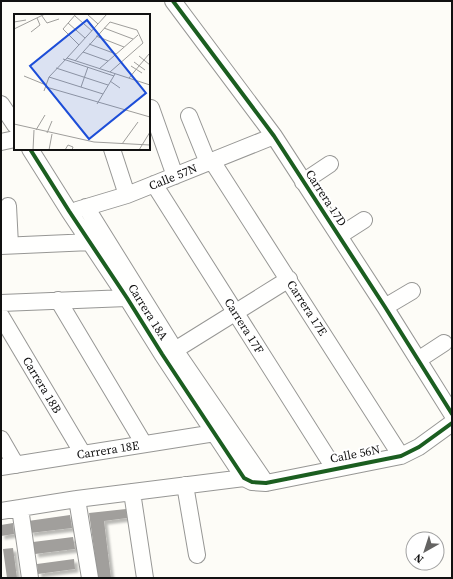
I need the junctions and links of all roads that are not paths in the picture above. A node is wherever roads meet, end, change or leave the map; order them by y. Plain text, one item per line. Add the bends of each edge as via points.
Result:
1 (173, 1) edge
2 (1, 104) edge
3 (151, 108) dead end
4 (188, 116) dead end
5 (14, 124) edge
6 (274, 136) junction
7 (14, 139) edge
8 (1, 142) edge
9 (31, 150) edge
10 (112, 150) edge
11 (210, 162) junction
12 (330, 164) dead end
13 (176, 176) junction
14 (304, 182) junction
15 (154, 184) junction
16 (127, 195) junction
17 (8, 206) dead end
18 (86, 207) junction
19 (69, 211) junction
20 (364, 220) dead end
21 (339, 236) junction
22 (91, 242) junction
23 (5, 245) edge
24 (289, 279) junction
25 (412, 291) dead end
26 (127, 298) junction
27 (58, 300) junction
28 (1, 303) edge
29 (385, 307) junction
30 (236, 312) junction
31 (1, 316) edge
32 (444, 343) dead end
33 (169, 352) junction
34 (418, 360) junction
35 (451, 425) edge
36 (215, 433) junction
37 (1, 439) edge
38 (144, 444) junction
39 (83, 454) junction
40 (401, 456) junction
41 (9, 466) edge
42 (334, 468) junction
43 (254, 481) junction
44 (185, 485) junction
45 (132, 492) junction
46 (78, 499) junction
47 (20, 508) junction
48 (1, 511) edge
49 (197, 555) dead end
50 (30, 578) edge
51 (90, 578) edge
52 (145, 578) edge

1 - 6 street, Carrera 17D
2 - 5 street
3 - 13 street
4 - 11 street, Carrera 17E
6 - 11 street, Calle 57N
6 - 14 street, Carrera 17D
7 - 8 street
9 - 19 street, Carrera 18A
10 - 16 street
11 - 13 street, Calle 57N
11 - 24 street, Carrera 17E
12 - 14 street
13 - 15 street, Calle 57N
14 - 21 street, Carrera 17D
15 - 16 street, Calle 57N
15 - 30 street, Carrera 17F
16 - 18 street, Calle 57N
17 - 23 street
18 - 19 street, Calle 57N
18 - 33 street, Carrera 18A
19 - 22 street, Carrera 18A
20 - 21 street
21 - 29 street, Carrera 17D
22 - 23 street
22 - 26 street, Carrera 18A
24 - 30 street
24 - 40 street, Carrera 17E
25 - 29 street
26 - 27 street
26 - 33 street, Carrera 18A
27 - 28 street
27 - 38 street
29 - 34 street, Carrera 17D
30 - 33 street
30 - 42 street, Carrera 17F
31 - 39 street, Carrera 18B
32 - 34 street
33 - 36 street, Carrera 18A
33 - 43 street, Carrera 18A
34 - 35 street, Carrera 17D
35 - 40 street, Calle 56N
36 - 38 street, Carrera 18E
36 - 43 street, Carrera 18A
37 - 41 street
38 - 39 street, Carrera 18E
39 - 41 street, Carrera 18E
40 - 42 street, Calle 56N
42 - 43 street, Calle 56N
43 - 44 street, Calle 56N
44 - 45 street, Calle 56N
44 - 49 street
45 - 46 street, Calle 56N
45 - 52 street
46 - 47 street, Calle 56N
46 - 51 street
47 - 48 street, Calle 56N
47 - 50 street

